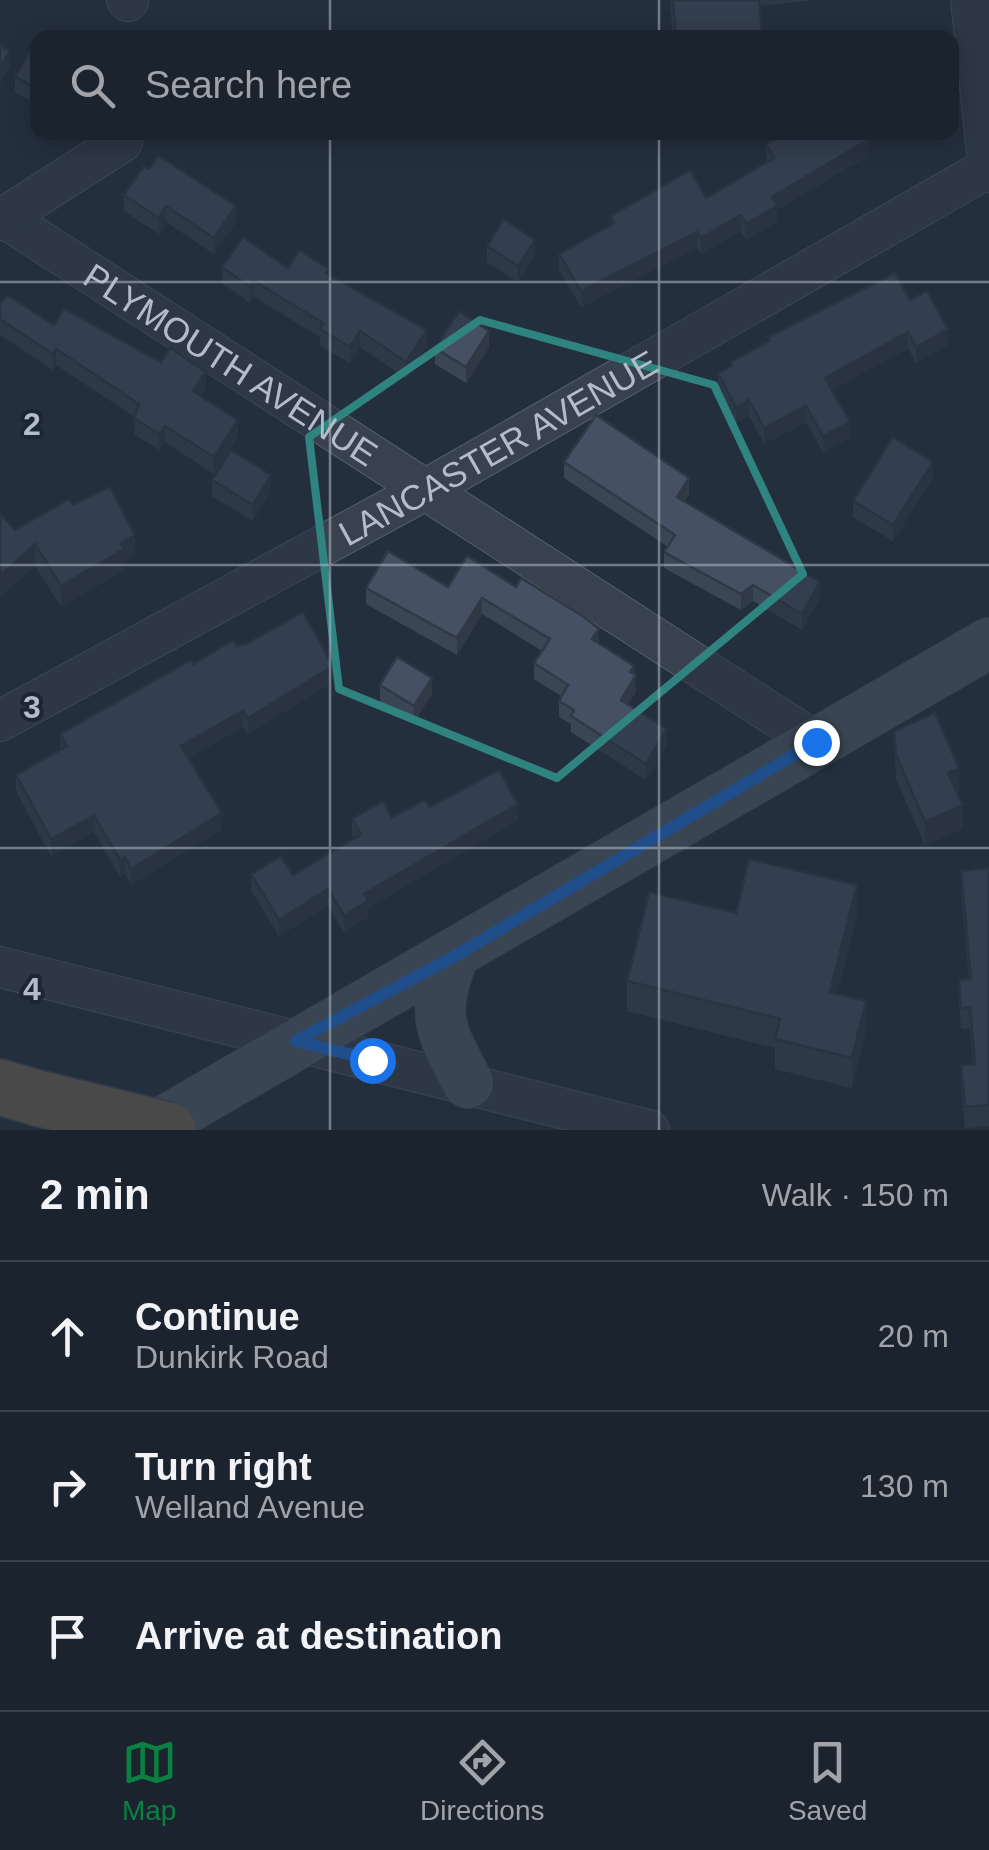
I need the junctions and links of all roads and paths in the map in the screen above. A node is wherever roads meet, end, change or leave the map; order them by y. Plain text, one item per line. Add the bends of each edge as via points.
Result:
1 (972, 0) edge
2 (122, 142) dead end
3 (989, 170) edge
4 (1, 217) edge
5 (425, 490) junction
6 (989, 643) edge
7 (0, 721) edge
8 (816, 742) junction
9 (453, 957) junction
10 (0, 967) edge
11 (296, 1041) junction
12 (468, 1083) junction
13 (18, 1092) edge
14 (149, 1130) edge
15 (168, 1130) edge
16 (649, 1130) edge

1 - 3 street
2 - 4 street
3 - 5 street, LANCASTER AVENUE
4 - 5 street, PLYMOUTH AVENUE
5 - 7 street, LANCASTER AVENUE
5 - 8 street, PLYMOUTH AVENUE
6 - 8 main road
8 - 9 main road
9 - 11 main road
9 - 12 main road via 438,1023
10 - 11 street
11 - 12 street
11 - 14 main road
12 - 16 street
13 - 15 highway, bridge

